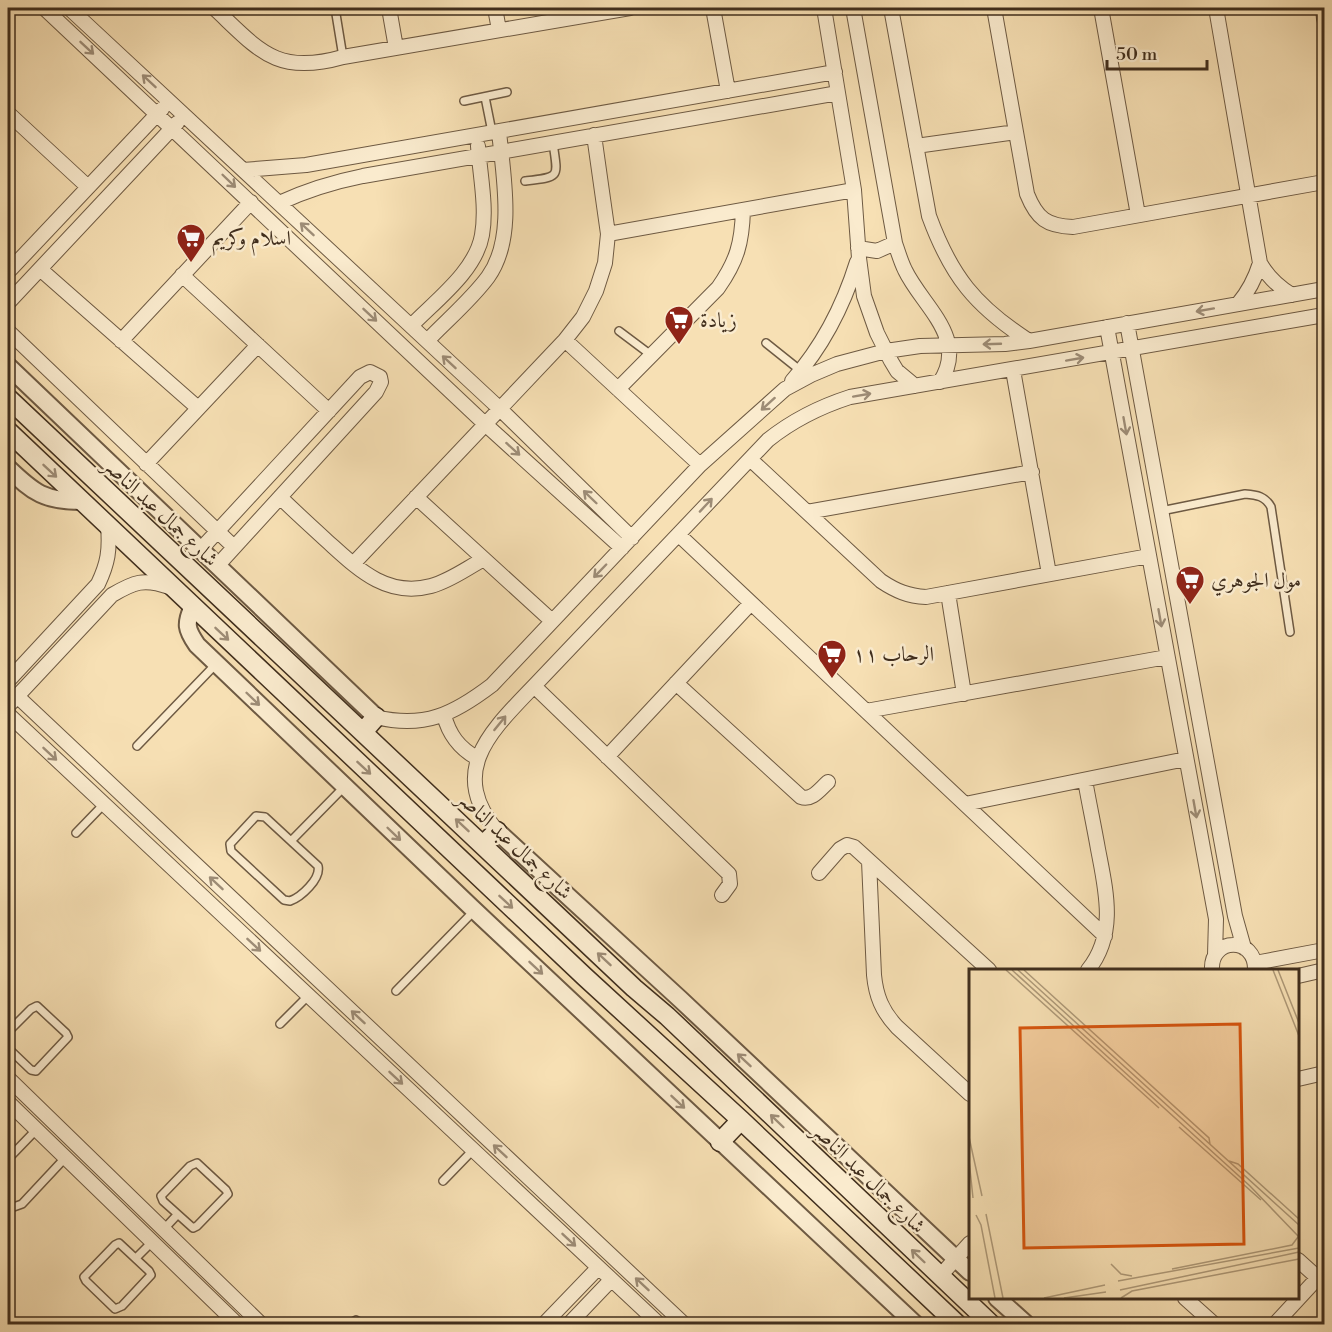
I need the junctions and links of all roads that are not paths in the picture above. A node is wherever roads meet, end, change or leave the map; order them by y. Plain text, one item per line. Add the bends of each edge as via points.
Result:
1 (44, 8) edge
2 (69, 8) edge
3 (214, 8) edge
4 (334, 8) edge
5 (389, 8) edge
6 (495, 8) edge
7 (630, 8) edge
8 (712, 8) edge
9 (824, 8) edge
10 (853, 8) edge
11 (891, 8) edge
12 (994, 8) edge
13 (1101, 8) edge
14 (1216, 8) edge
15 (1323, 8) edge
16 (561, 13) edge
17 (1324, 18) edge
18 (499, 30) junction
19 (396, 48) junction
20 (344, 57) junction
21 (835, 72) junction
22 (728, 91) junction
23 (507, 92) dead end
24 (838, 93) junction
25 (485, 97) junction
26 (170, 101) junction
27 (464, 101) dead end
28 (157, 114) junction
29 (185, 115) junction
30 (10, 120) edge
31 (172, 128) junction
32 (496, 132) junction
33 (1017, 132) junction
34 (477, 135) junction
35 (594, 135) junction
36 (553, 142) junction
37 (916, 146) junction
38 (501, 152) junction
39 (479, 155) junction
40 (243, 170) junction
41 (525, 181) dead end
42 (1324, 182) edge
43 (88, 187) junction
44 (855, 190) junction
45 (1248, 195) junction
46 (251, 202) junction
47 (279, 203) junction
48 (743, 210) junction
49 (1137, 215) junction
50 (608, 234) junction
51 (895, 243) junction
52 (859, 253) junction
53 (1260, 263) junction
54 (40, 269) junction
55 (8, 272) edge
56 (182, 275) junction
57 (1324, 289) edge
58 (1292, 295) junction
59 (8, 303) edge
60 (1238, 304) junction
61 (1324, 315) edge
62 (1127, 323) junction
63 (411, 326) junction
64 (1107, 327) junction
65 (8, 330) edge
66 (619, 331) dead end
67 (565, 340) junction
68 (1029, 340) junction
69 (121, 341) junction
70 (427, 341) junction
71 (766, 343) dead end
72 (948, 344) junction
73 (258, 345) junction
74 (1132, 349) junction
75 (886, 351) junction
76 (1111, 352) junction
77 (651, 355) junction
78 (8, 366) edge
79 (1014, 370) junction
80 (801, 371) junction
81 (940, 382) junction
82 (915, 386) junction
83 (618, 389) junction
84 (785, 389) junction
85 (8, 398) edge
86 (198, 408) junction
87 (499, 408) junction
88 (329, 411) junction
89 (485, 424) junction
90 (8, 431) edge
91 (750, 459) junction
92 (147, 464) junction
93 (700, 465) junction
94 (8, 468) edge
95 (1032, 472) junction
96 (416, 496) junction
97 (280, 497) junction
98 (82, 501) junction
99 (807, 512) junction
100 (1161, 512) junction
101 (108, 526) junction
102 (218, 531) junction
103 (679, 535) junction
104 (627, 543) junction
105 (234, 546) junction
106 (201, 549) junction
107 (1149, 556) junction
108 (484, 559) junction
109 (352, 564) junction
110 (218, 565) junction
111 (1049, 574) junction
112 (175, 589) junction
113 (948, 593) junction
114 (751, 603) junction
115 (193, 606) junction
116 (552, 621) junction
117 (1290, 632) dead end
118 (1167, 657) junction
119 (216, 664) junction
120 (8, 681) edge
121 (676, 683) junction
122 (534, 686) junction
123 (964, 694) junction
124 (12, 701) edge
125 (866, 711) junction
126 (8, 714) edge
127 (444, 715) junction
128 (376, 717) junction
129 (363, 732) junction
130 (137, 746) dead end
131 (607, 757) junction
132 (477, 758) junction
133 (1186, 759) junction
134 (1085, 780) junction
135 (828, 782) dead end
136 (345, 787) junction
137 (104, 804) junction
138 (964, 804) junction
139 (497, 831) junction
140 (76, 832) dead end
141 (162, 833) junction
142 (291, 841) junction
143 (483, 845) junction
144 (149, 846) junction
145 (869, 861) junction
146 (819, 873) dead end
147 (722, 895) dead end
148 (475, 911) junction
149 (1105, 936) junction
150 (1245, 948) junction
151 (1324, 950) edge
152 (1212, 966) edge
153 (1255, 967) edge
154 (988, 969) edge
155 (1089, 969) edge
156 (1324, 970) edge
157 (1299, 976) edge
158 (634, 988) junction
159 (396, 991) dead end
160 (308, 996) junction
161 (617, 1006) junction
162 (667, 1016) junction
163 (280, 1024) dead end
164 (8, 1032) edge
165 (649, 1035) junction
166 (8, 1048) edge
167 (15, 1055) junction
168 (8, 1062) edge
169 (1324, 1073) edge
170 (8, 1078) edge
171 (1299, 1079) edge
172 (969, 1093) edge
173 (8, 1102) edge
174 (741, 1120) junction
175 (36, 1130) junction
176 (720, 1142) junction
177 (473, 1150) junction
178 (65, 1158) junction
179 (8, 1159) edge
180 (443, 1181) dead end
181 (8, 1209) edge
182 (564, 1211) junction
183 (177, 1215) junction
184 (552, 1225) junction
185 (164, 1229) junction
186 (152, 1242) junction
187 (969, 1244) edge
188 (136, 1258) junction
189 (956, 1259) junction
190 (1299, 1261) edge
191 (598, 1268) junction
192 (969, 1272) edge
193 (969, 1274) edge
194 (1321, 1275) edge
195 (940, 1276) junction
196 (611, 1280) junction
197 (954, 1290) junction
198 (1299, 1298) edge
199 (998, 1299) edge
200 (1186, 1299) edge
201 (1298, 1299) edge
202 (668, 1309) junction
203 (658, 1323) edge
204 (237, 1324) edge
205 (261, 1324) edge
206 (349, 1324) edge
207 (363, 1324) edge
208 (544, 1324) edge
209 (569, 1324) edge
210 (684, 1324) edge
211 (915, 1324) edge
212 (957, 1324) edge
213 (991, 1324) edge
214 (1026, 1324) edge
215 (1214, 1324) edge
216 (1275, 1324) edge

1 -> 28 street
26 -> 2 street
3 - 20 street via 255,46 282,62 326,62
4 - 20 lane
5 - 19 street
6 - 18 street
7 - 16 street
8 - 22 street
9 - 21 street
10 - 51 street
11 - 37 street
12 - 33 street
13 - 49 street
14 - 45 street
15 - 17 street
16 - 18 street
18 - 19 street
19 - 20 street
21 - 22 street
21 - 24 street
22 - 32 street
23 - 25 lane
24 - 35 street
24 - 44 street
25 - 27 lane
25 - 32 lane
26 - 28 street
26 - 29 street
28 - 31 street
28 - 43 street
29 - 31 street
29 - 40 street
30 - 43 street
31 -> 46 street
31 - 54 street
32 - 34 street
32 - 38 street
33 - 37 street
33 - 49 street via 1027,194 1043,220 1073,227
34 - 39 street
34 - 40 street via 306,165
35 - 36 street
35 - 50 street
36 - 38 street
36 - 41 lane via 555,175
37 - 68 street via 929,216 940,247 977,301 1001,323
38 - 39 street
38 - 70 street via 506,220 498,259 489,276
39 - 47 street via 334,182
39 - 63 street via 483,222 477,252 459,277
40 - 47 street
42 - 45 street
43 - 55 street
44 - 48 street
44 - 52 street
45 - 49 street
45 - 53 street
46 - 56 street
46 -> 89 street
63 -> 47 street
48 - 50 street
48 - 77 street via 742,236 729,272
50 - 67 street via 605,263 596,291
51 - 52 street via 878,252
51 - 72 street via 905,270 933,311
52 - 75 street via 867,306
52 - 80 street via 833,321
53 - 58 street via 1279,287
53 - 60 street via 1256,278
54 - 59 street
54 - 69 street
56 - 69 street
56 - 73 street
57 - 58 street
58 - 60 street
60 -> 62 street
61 - 74 street
62 - 64 street
62 - 74 street
63 - 70 street
64 - 68 street
64 - 76 street
65 - 92 street
66 - 77 lane
67 - 83 street
67 - 87 street
68 -> 72 street
69 - 86 street
87 -> 70 street
71 - 80 lane
72 - 75 street
72 - 81 street via 949,364
73 - 86 street
73 - 88 street
74 - 76 street
74 - 100 street
75 - 82 street via 897,371
75 - 84 street via 837,364
79 -> 76 street
76 -> 107 street
77 - 83 street
78 - 106 street
79 - 81 street
79 - 95 street
80 - 84 street
81 - 82 street
91 -> 82 street via 786,426 828,404
83 - 93 street
84 -> 93 street
85 - 129 main road, شارع جمال عبد الناصر
86 - 92 street
87 - 89 street
104 -> 87 street
88 - 97 street via 364,373 380,377 380,388
88 - 102 street
89 - 96 street
89 -> 104 street
90 -> 98 main road
91 - 99 street
103 -> 91 street
92 - 102 street
93 - 104 street
94 - 98 street via 41,495 58,501
95 - 99 street
95 - 111 street
96 - 108 street
96 - 109 street
97 - 105 street
97 - 109 street
98 - 101 main road
99 - 113 street via 894,590 926,597
100 - 117 lane via 1245,494 1267,500
100 - 150 street via 1235,916
101 - 112 main road
101 - 120 street via 107,565 98,584
102 - 105 street
102 - 106 street
103 - 114 street
103 - 122 street
104 -> 116 street
105 - 110 street
106 - 110 street
107 - 111 street
107 -> 118 street
108 - 109 street via 430,586 407,588 384,584
108 - 116 street
110 - 128 street
111 - 113 street
112 - 115 main road
112 - 124 street via 152,581 130,584 112,595
113 - 123 street
114 - 121 street
114 - 125 street
115 - 119 street via 186,620 189,634
115 -> 161 main road
116 - 127 street via 492,685
118 - 123 street
118 - 133 street
119 - 130 lane
119 -> 136 street
121 - 131 street
121 - 135 street via 801,797 812,797
122 - 131 street
132 -> 122 street via 500,722
123 - 125 street
124 - 141 street
125 - 138 street
126 -> 137 street
127 - 128 street via 410,722
127 - 132 street via 459,745
128 - 129 main road
143 -> 129 main road, شارع جمال عبد الناصر
131 - 147 street via 729,874 730,884
132 - 139 street via 474,773 479,805
133 - 134 street
133 -> 152 street via 1216,919
134 - 138 street
134 - 149 street via 1108,906
136 - 142 lane
136 -> 148 street
137 - 140 lane
137 - 144 street
138 - 149 street
139 - 143 main road
189 -> 139 street
141 - 144 street
182 -> 141 street
142 - 142 lane via 319,871 290,901 284,900 230,847 256,816
158 -> 143 main road, شارع جمال عبد الناصر
144 -> 160 street
145 - 146 street via 847,845
145 - 154 street
145 - 172 street via 875,990 880,1004 897,1027
148 - 159 lane
148 -> 176 street
149 - 155 street
150 - 152 street via 1225,946
150 - 153 street
151 - 153 street
156 - 157 street
158 - 161 main road
158 - 162 main road, شارع جمال عبد الناصر
160 - 163 lane
160 -> 177 street
161 - 165 main road
162 - 165 main road
195 -> 162 main road, شارع جمال عبد الناصر
164 - 167 lane via 37,1006 68,1035 66,1042 36,1071
165 - 174 main road
166 - 167 lane
167 - 168 lane
169 - 171 street
170 - 185 street
173 - 175 street
174 - 176 main road
174 - 212 main road
175 - 178 street
175 - 179 lane
176 - 211 street
177 - 180 lane
177 - 184 street
178 - 181 lane via 22,1204
178 - 186 street
182 - 184 street
202 -> 182 street
183 - 183 lane via 163,1201 162,1194 192,1164 199,1163 226,1190 227,1197 195,1227
183 - 185 lane
184 -> 191 street
185 - 205 street
186 - 188 lane
186 - 204 street
187 - 189 street
188 - 188 lane via 150,1278 117,1308 84,1279 117,1244
189 - 192 street
189 - 195 street
190 - 194 street
191 - 196 street
191 - 208 street
193 - 197 street
194 - 198 street
195 - 197 main road, شارع جمال عبد الناصر
196 - 203 street
196 - 209 street
197 - 213 main road, شارع جمال عبد الناصر
199 - 214 street
200 - 215 street
201 - 216 street
202 - 203 street
202 - 210 street
206 - 207 lane via 356,1320

